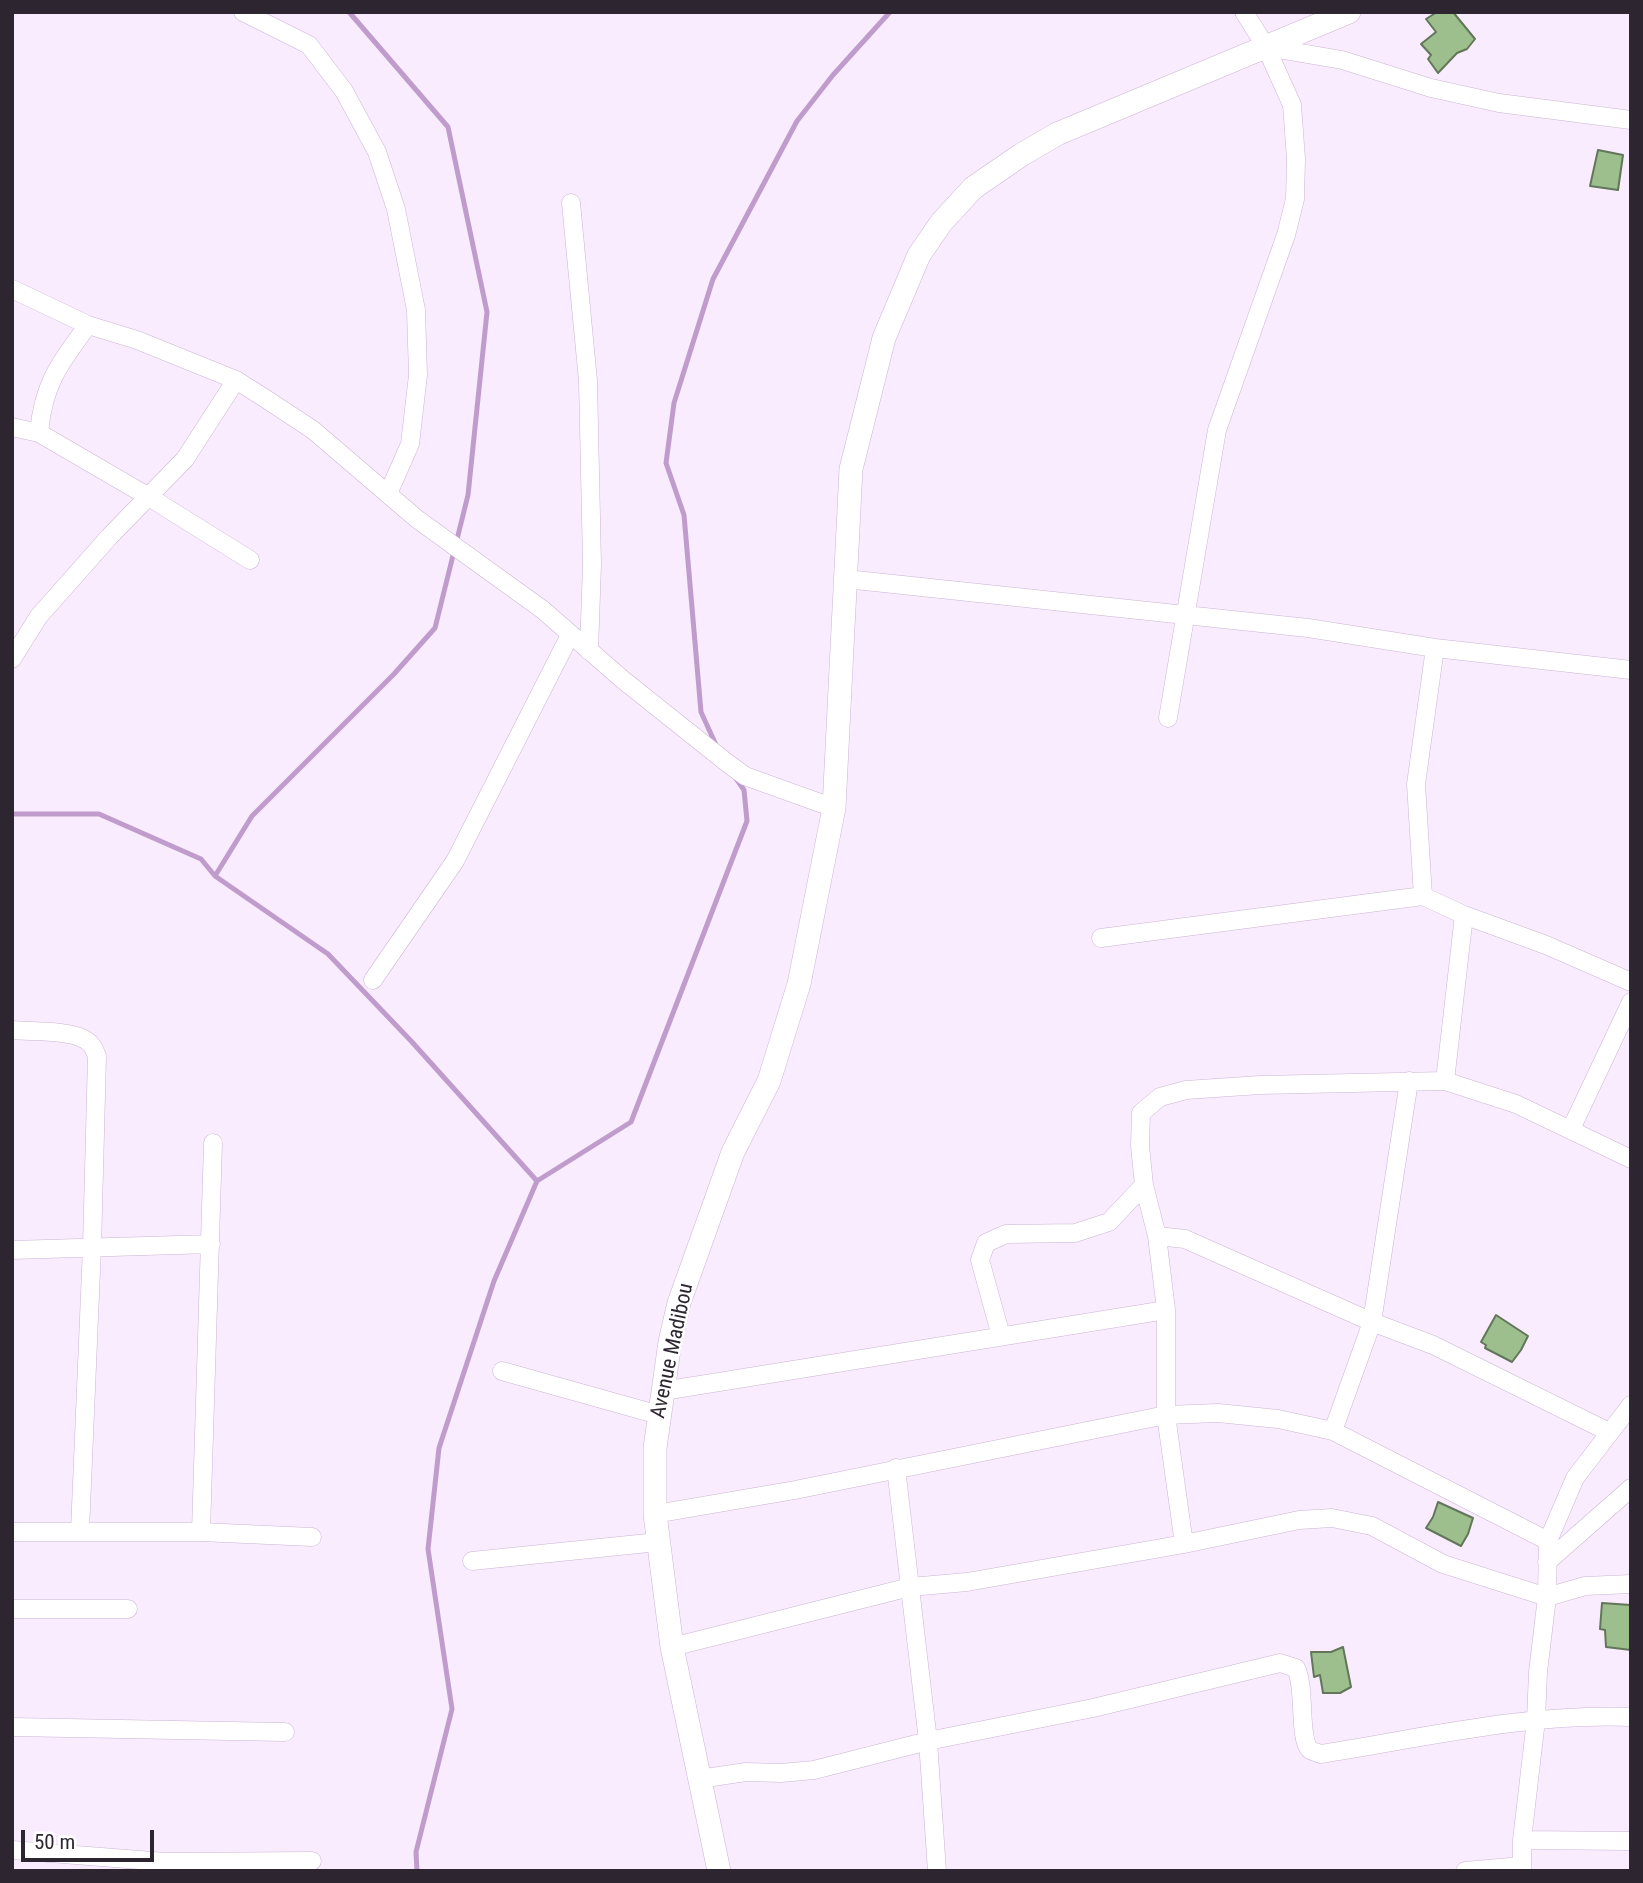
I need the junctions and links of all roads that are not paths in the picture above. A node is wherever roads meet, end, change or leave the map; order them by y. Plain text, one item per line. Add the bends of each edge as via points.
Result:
1 (243, 12) edge
2 (1244, 12) edge
3 (1349, 12) edge
4 (1266, 47) junction
5 (1631, 120) edge
6 (570, 203) dead end
7 (12, 289) edge
8 (89, 325) junction
9 (236, 380) junction
10 (12, 426) edge
11 (39, 433) junction
12 (388, 494) junction
13 (149, 497) junction
14 (250, 560) dead end
15 (846, 579) junction
16 (1184, 616) junction
17 (570, 635) junction
18 (1435, 648) junction
19 (589, 651) junction
20 (12, 659) edge
21 (1631, 670) edge
22 (1167, 718) dead end
23 (834, 807) junction
24 (1423, 896) junction
25 (1464, 915) junction
26 (1101, 938) dead end
27 (373, 980) dead end
28 (1631, 982) edge
29 (1631, 1002) edge
30 (12, 1030) edge
31 (1409, 1081) junction
32 (1445, 1081) junction
33 (1571, 1129) junction
34 (213, 1143) dead end
35 (1631, 1159) edge
36 (1144, 1185) junction
37 (1157, 1236) junction
38 (211, 1244) junction
39 (92, 1247) junction
40 (12, 1250) edge
41 (1166, 1310) junction
42 (1372, 1322) junction
43 (1000, 1336) junction
44 (502, 1370) dead end
45 (663, 1391) junction
46 (1631, 1405) edge
47 (659, 1415) junction
48 (1166, 1415) junction
49 (1333, 1431) junction
50 (1609, 1432) junction
51 (896, 1468) junction
52 (1631, 1488) edge
53 (655, 1514) junction
54 (80, 1531) junction
55 (12, 1532) edge
56 (201, 1532) junction
57 (312, 1537) dead end
58 (1548, 1541) junction
59 (658, 1542) junction
60 (1184, 1544) junction
61 (472, 1561) dead end
62 (1547, 1562) junction
63 (1631, 1584) edge
64 (910, 1587) junction
65 (1547, 1597) junction
66 (12, 1609) edge
67 (128, 1609) dead end
68 (672, 1647) junction
69 (1631, 1717) edge
70 (1536, 1720) junction
71 (12, 1727) edge
72 (285, 1732) dead end
73 (928, 1741) junction
74 (699, 1779) junction
75 (1522, 1840) junction
76 (1631, 1841) edge
77 (12, 1850) edge
78 (312, 1861) dead end
79 (1522, 1868) edge
80 (719, 1871) edge
81 (937, 1871) edge
82 (1465, 1871) edge

1 - 12 street via 309,45 344,91 377,152 397,209 416,310 418,375 410,444
2 - 4 street
3 - 4 street, Avenue Madibou
4 - 5 street via 1342,60 1499,103
4 - 15 street, Avenue Madibou via 1057,134 973,188 941,223 919,255 881,349 851,470
4 - 16 street via 1292,105 1295,199 1217,430
6 - 19 street via 588,382
7 - 8 street
8 - 9 street
8 - 11 street via 47,388
9 - 12 street via 313,430
9 - 13 street via 185,459
10 - 11 street
11 - 13 street
12 - 17 street
13 - 14 street
13 - 20 street via 39,616
15 - 16 street
15 - 23 street, Avenue Madibou
16 - 18 street via 1308,628
16 - 22 street
17 - 19 street
17 - 27 street via 455,861
18 - 21 street
18 - 24 street via 1416,784
19 - 23 street via 745,776
23 - 45 street, Avenue Madibou via 799,984 769,1081 733,1152 683,1292
24 - 25 street
24 - 26 street
25 - 28 street
25 - 32 street
29 - 33 street
30 - 39 street via 84,1039 97,1056
31 - 32 street
31 - 36 street via 1260,1085 1186,1090 1160,1097 1141,1113
31 - 42 street
32 - 33 street via 1516,1104
33 - 35 street
34 - 38 street
36 - 37 street
36 - 43 street via 1109,1222 1075,1233 1006,1234 986,1243 980,1259
37 - 41 street
37 - 42 street via 1185,1239
38 - 39 street
38 - 56 street
39 - 40 street
39 - 54 street
41 - 43 street
41 - 48 street
42 - 49 street
42 - 50 street via 1444,1350
43 - 45 street
44 - 47 street
45 - 47 street, Avenue Madibou
46 - 50 street
47 - 53 street, Avenue Madibou
48 - 49 street via 1218,1413
48 - 51 street
48 - 60 street
49 - 58 street
50 - 58 street via 1575,1478
51 - 53 street
51 - 64 street
52 - 62 street
53 - 59 street, Avenue Madibou
54 - 55 street
54 - 56 street
56 - 57 street
58 - 62 street
59 - 61 street
59 - 68 street, Avenue Madibou
60 - 64 street via 967,1582
60 - 65 street via 1299,1520 1332,1518 1372,1526 1443,1564
62 - 65 street
63 - 65 street via 1586,1586
64 - 68 street
64 - 73 street
65 - 70 street
66 - 67 street
68 - 74 street, Avenue Madibou
69 - 70 street
70 - 73 street via 1320,1754 1305,1740 1301,1679 1296,1668 1280,1663
70 - 75 street
71 - 72 street
73 - 74 street via 814,1770
73 - 81 street
74 - 80 street, Avenue Madibou
75 - 76 street
75 - 79 street
77 - 78 street via 165,1862
79 - 82 street

